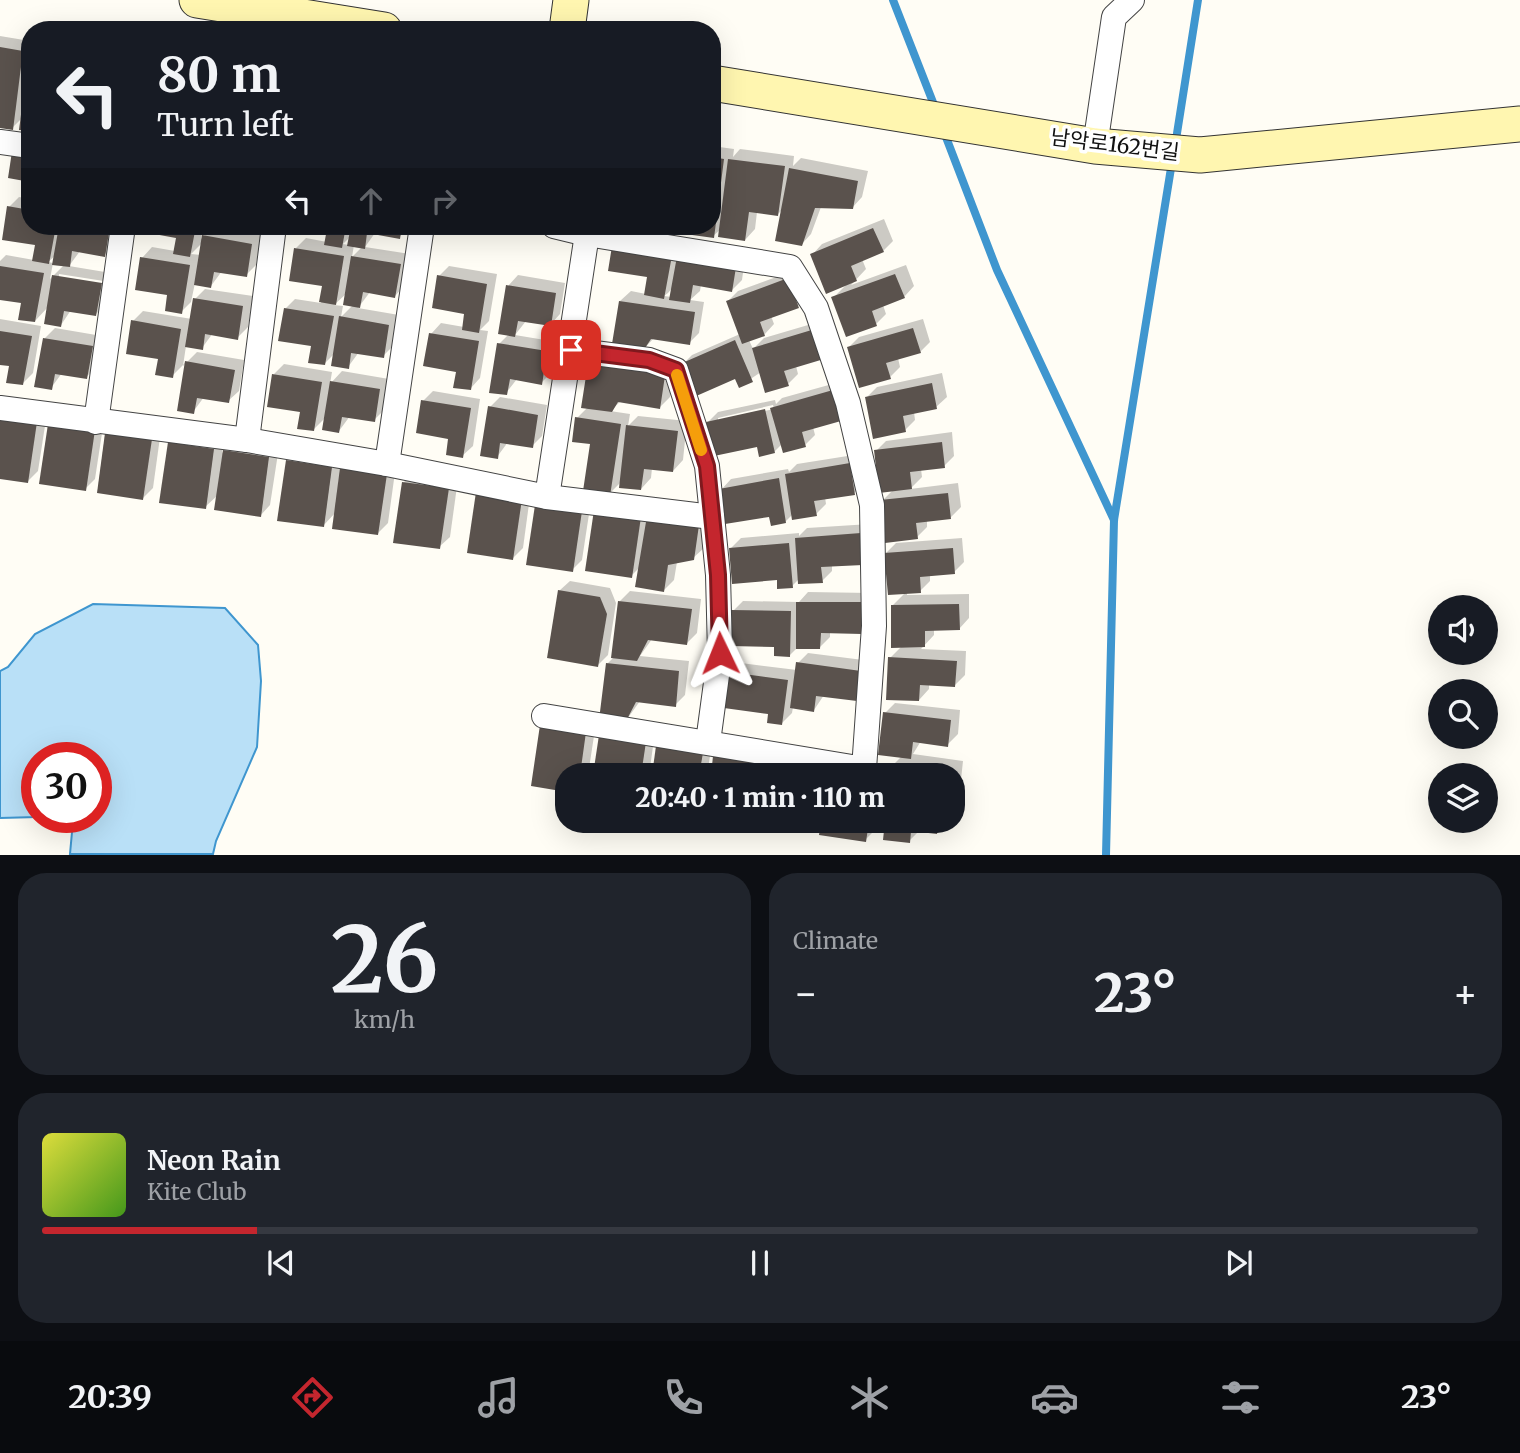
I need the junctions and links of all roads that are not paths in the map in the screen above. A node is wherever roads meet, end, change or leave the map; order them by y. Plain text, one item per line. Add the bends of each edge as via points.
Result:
1 (197, 0) edge
2 (571, 0) edge
3 (1132, 0) edge
4 (328, 21) edge
5 (568, 21) edge
6 (721, 84) edge
7 (1520, 124) edge
8 (0, 142) edge
9 (21, 145) edge
10 (1104, 147) junction
11 (122, 235) edge
12 (273, 235) edge
13 (421, 235) edge
14 (587, 235) edge
15 (593, 235) edge
16 (571, 350) junction
17 (0, 408) edge
18 (96, 422) junction
19 (247, 440) junction
20 (387, 464) junction
21 (547, 497) junction
22 (712, 517) junction
23 (544, 716) dead end
24 (708, 742) junction

1 - 4 street
2 - 5 street
3 - 10 street via 1114,17
6 - 10 street, 남악로162번길
7 - 10 street, 남악로162번길 via 1200,155
8 - 9 street
11 - 18 street
12 - 19 street
13 - 20 street
14 - 16 street
15 - 24 street via 790,267 817,308 848,403 872,505 874,626 864,769
16 - 21 street
16 - 22 street via 649,360 676,370 707,466
17 - 18 street
18 - 19 street
19 - 20 street
20 - 21 street
21 - 22 street
22 - 24 street via 720,653
23 - 24 street

